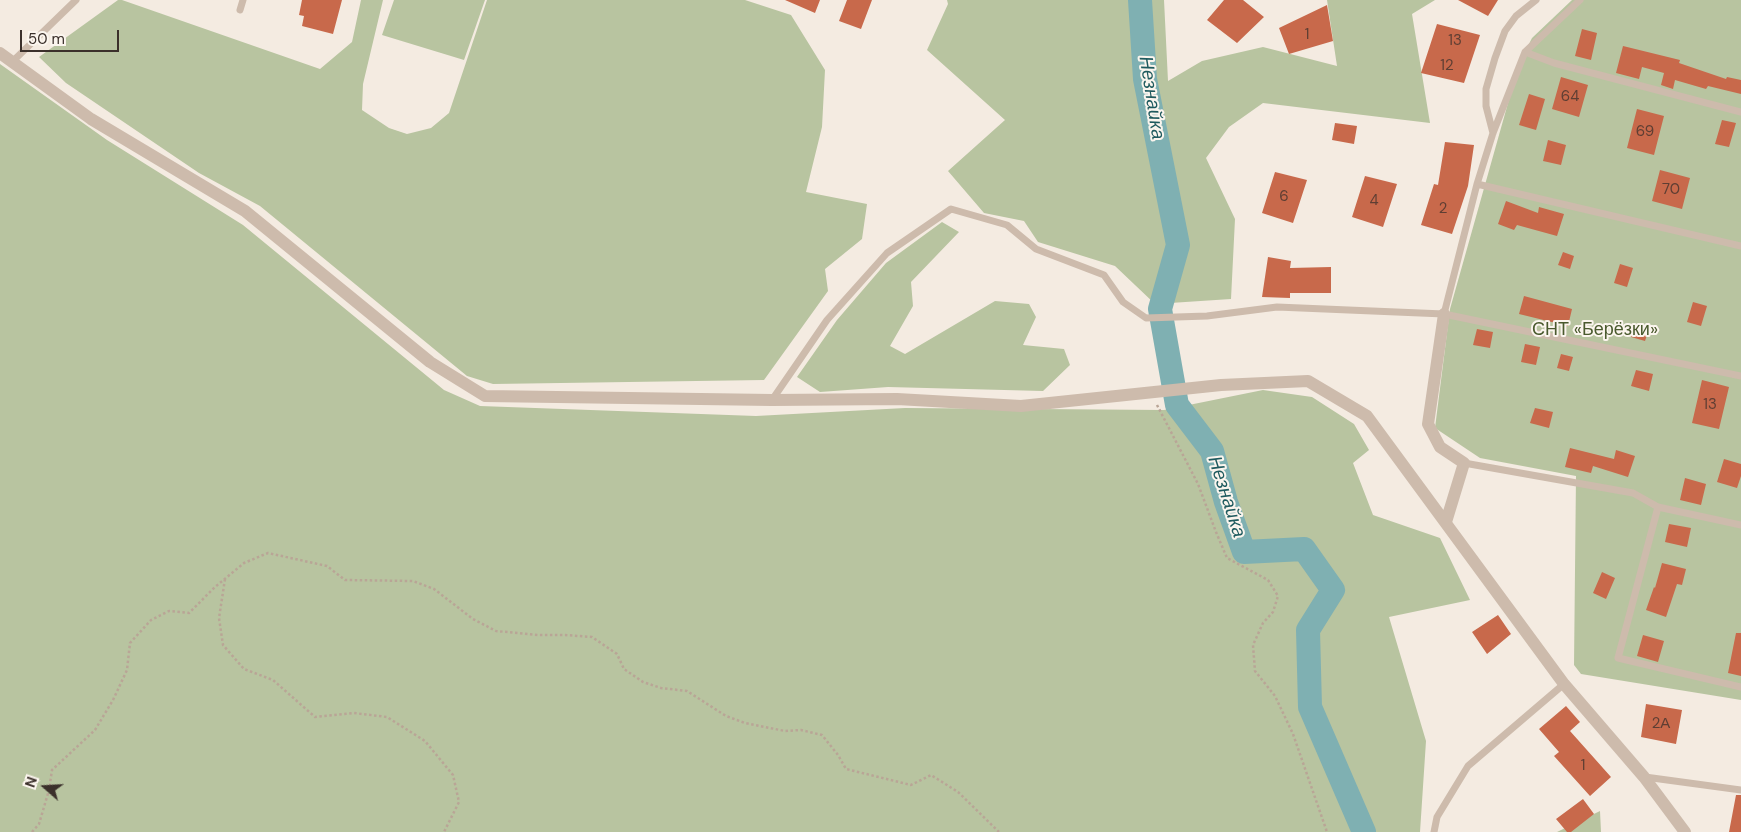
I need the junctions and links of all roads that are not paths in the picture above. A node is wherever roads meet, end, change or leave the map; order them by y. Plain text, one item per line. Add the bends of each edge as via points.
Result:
1 (76, 0) edge
2 (243, 0) edge
3 (1536, 0) edge
4 (1580, 0) edge
5 (240, 10) dead end
6 (1525, 52) junction
7 (0, 54) edge
8 (12, 62) junction
9 (1741, 112) edge
10 (1493, 134) junction
11 (1477, 184) junction
12 (1741, 246) edge
13 (1444, 314) junction
14 (1741, 376) edge
15 (772, 400) junction
16 (1464, 463) junction
17 (1658, 507) junction
18 (1446, 522) junction
19 (1741, 525) edge
20 (1564, 684) junction
21 (1741, 687) edge
22 (1644, 777) junction
23 (1741, 790) edge
24 (1434, 832) edge
25 (1685, 832) edge

1 - 8 lane
2 - 5 lane
3 - 10 lane via 1516,16 1498,49 1486,89 1486,106
4 - 6 lane
6 - 9 lane via 1554,63
6 - 10 lane
7 - 8 street
8 - 15 street via 91,119 245,211 430,362 485,396
10 - 11 lane
11 - 12 lane
11 - 13 lane
13 - 14 lane
13 - 15 lane via 1277,307 1207,316 1146,318 1123,302 1104,275 1036,249 1007,225 951,209 887,253 827,320
13 - 16 street via 1428,424 1440,447
15 - 18 street via 897,399 1021,406 1221,385 1308,381 1367,416
16 - 17 lane via 1632,493
16 - 18 street
17 - 19 lane
17 - 21 lane via 1618,658
18 - 20 street
20 - 22 street
20 - 24 lane via 1468,766 1437,817
22 - 23 lane
22 - 25 street

